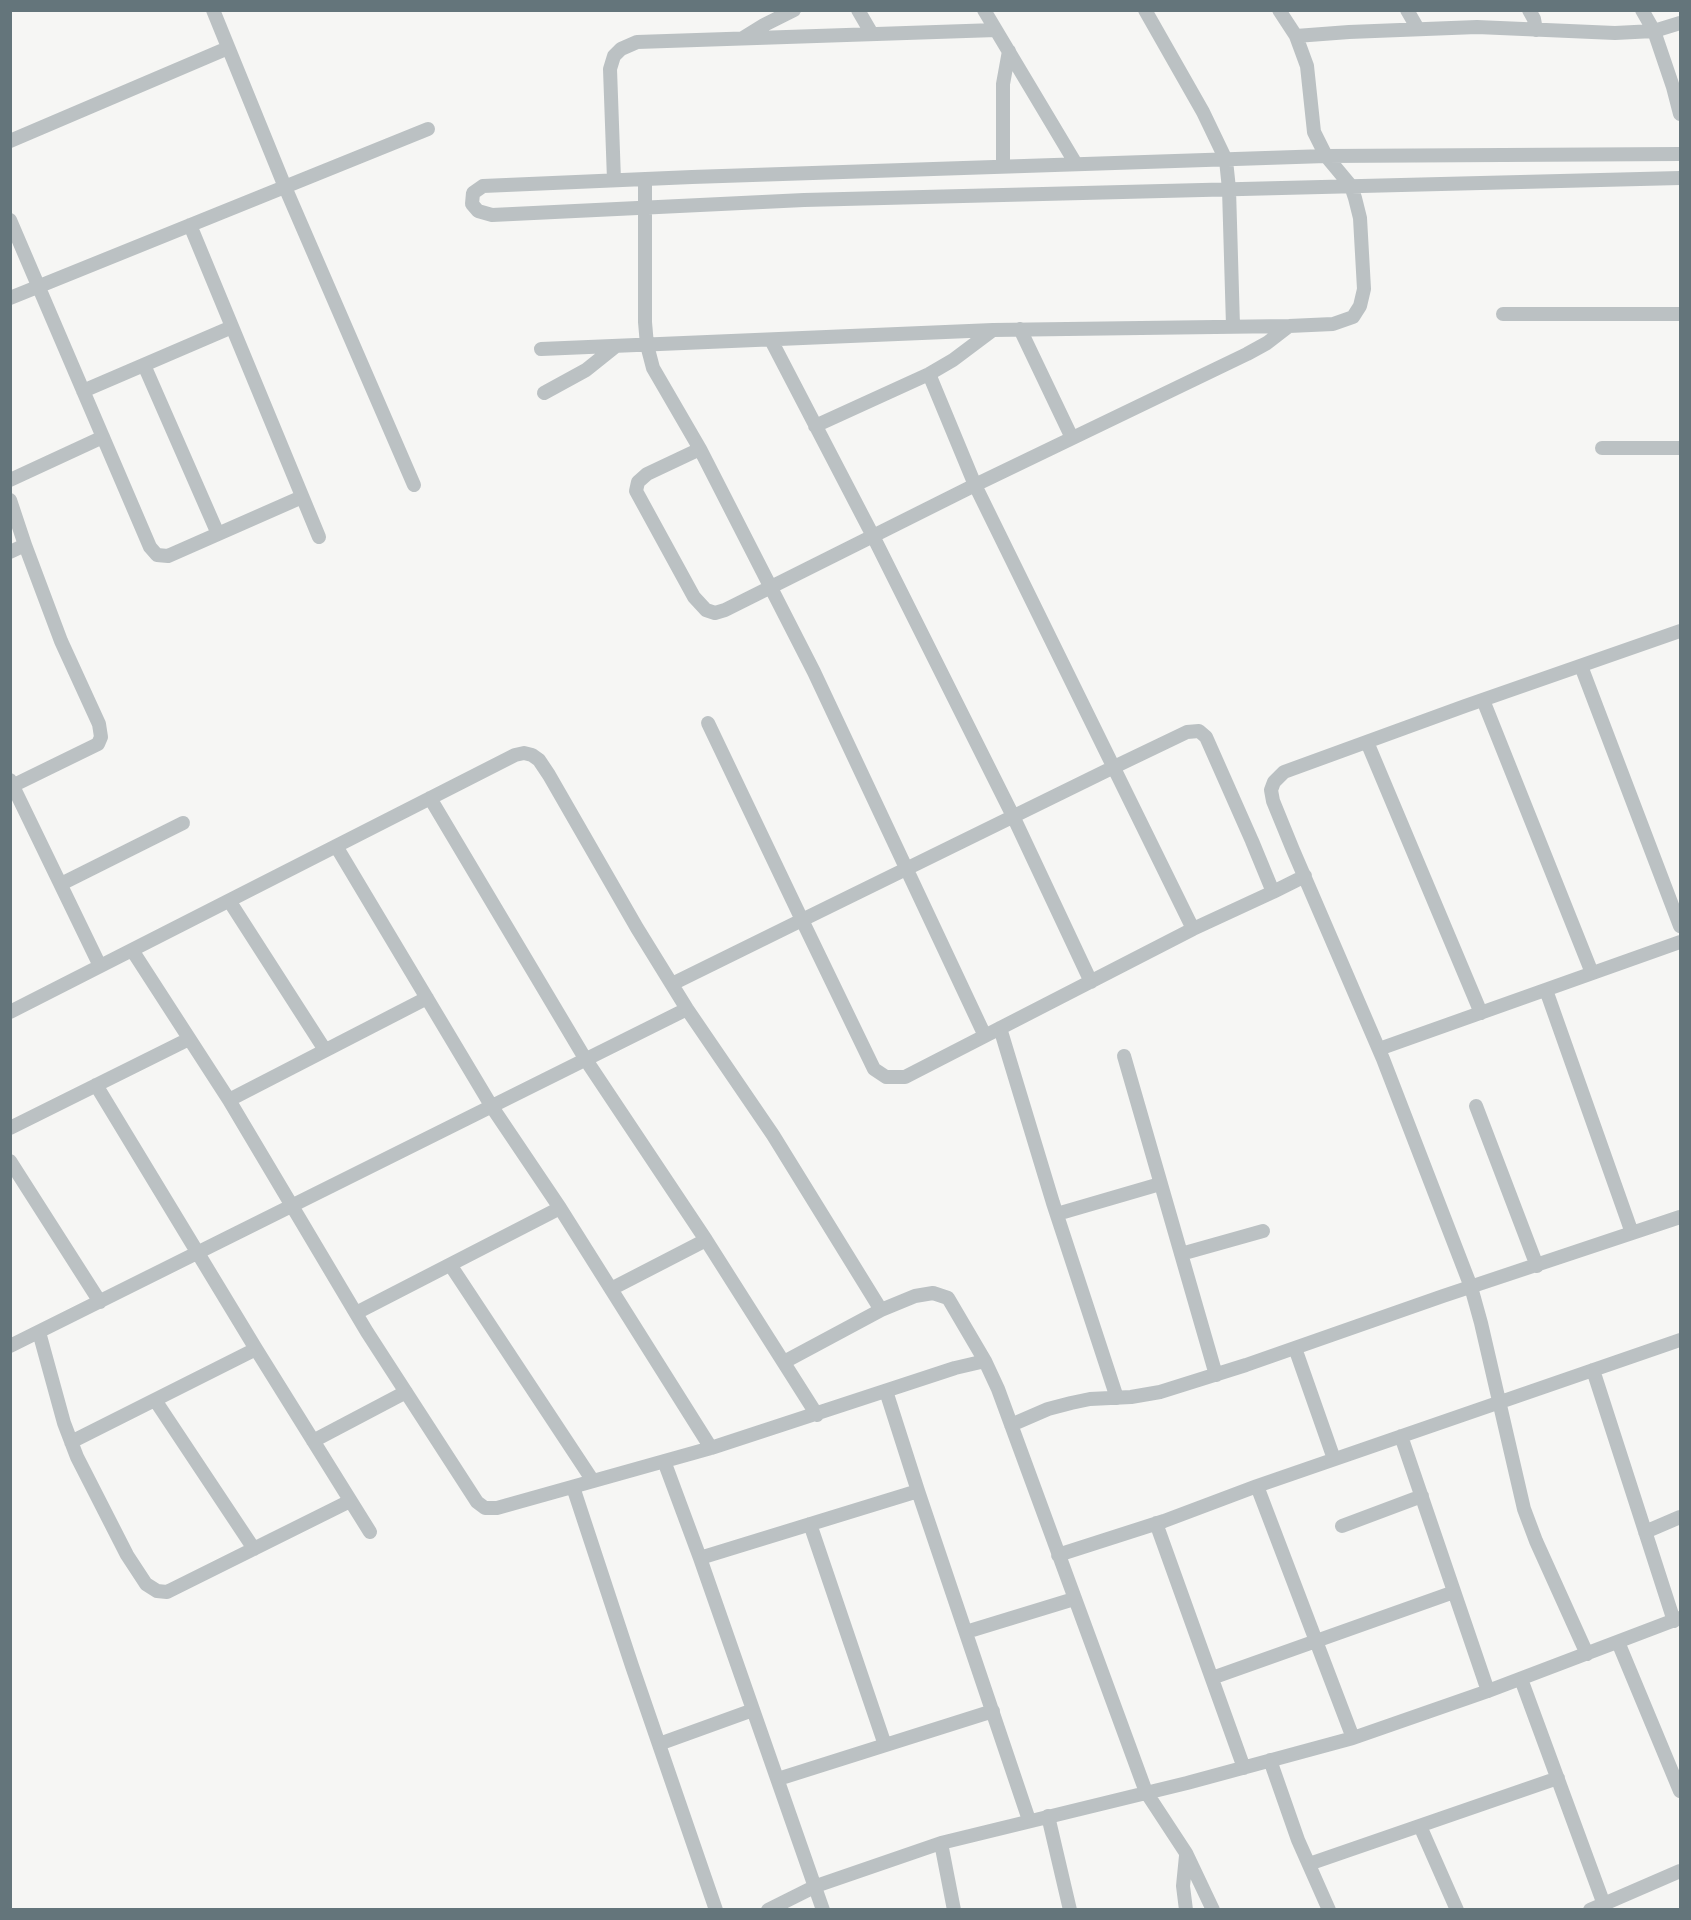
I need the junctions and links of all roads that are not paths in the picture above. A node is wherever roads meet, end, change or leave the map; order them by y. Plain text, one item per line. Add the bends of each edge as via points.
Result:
1 (213, 10) edge
2 (794, 10) edge
3 (858, 10) edge
4 (984, 10) edge
5 (1145, 10) edge
6 (1279, 10) edge
7 (1407, 10) edge
8 (1529, 10) edge
9 (1642, 10) edge
10 (1680, 23) edge
11 (1418, 29) junction
12 (996, 30) junction
13 (1536, 30) junction
14 (1654, 32) junction
15 (872, 34) junction
16 (1296, 36) junction
17 (743, 39) junction
18 (228, 48) junction
19 (1009, 51) junction
20 (1680, 114) edge
21 (428, 129) dead end
22 (10, 141) edge
23 (1680, 154) edge
24 (1326, 156) junction
25 (1226, 160) junction
26 (1076, 164) junction
27 (1003, 166) junction
28 (1680, 178) edge
29 (645, 179) junction
30 (614, 180) junction
31 (1351, 186) junction
32 (285, 187) junction
33 (1229, 189) junction
34 (645, 208) junction
35 (10, 220) edge
36 (190, 225) junction
37 (39, 286) junction
38 (10, 298) edge
39 (1503, 314) dead end
40 (1680, 314) edge
41 (1233, 326) junction
42 (1289, 326) junction
43 (232, 327) junction
44 (1020, 329) junction
45 (993, 330) junction
46 (771, 340) junction
47 (647, 345) junction
48 (616, 346) junction
49 (541, 349) dead end
50 (144, 364) junction
51 (929, 374) junction
52 (83, 391) junction
53 (544, 393) dead end
54 (815, 426) junction
55 (103, 437) junction
56 (1072, 438) junction
57 (1602, 448) dead end
58 (1680, 448) edge
59 (700, 449) junction
60 (10, 480) edge
61 (414, 485) dead end
62 (975, 485) junction
63 (302, 497) junction
64 (10, 500) edge
65 (218, 534) junction
66 (873, 536) junction
67 (319, 537) dead end
68 (25, 545) junction
69 (10, 552) edge
70 (771, 587) junction
71 (1680, 631) edge
72 (1581, 666) junction
73 (1483, 700) junction
74 (708, 723) dead end
75 (1367, 742) junction
76 (1114, 767) junction
77 (11, 784) edge
78 (430, 798) junction
79 (1013, 816) junction
80 (183, 823) dead end
81 (336, 846) junction
82 (907, 868) junction
83 (1305, 876) junction
84 (61, 884) junction
85 (1273, 892) junction
86 (230, 902) junction
87 (802, 920) junction
88 (1680, 926) edge
89 (1193, 929) junction
90 (1680, 942) edge
91 (132, 950) junction
92 (100, 966) junction
93 (1592, 973) junction
94 (1091, 982) junction
95 (672, 984) junction
96 (1546, 990) junction
97 (427, 998) junction
98 (687, 1009) junction
99 (10, 1012) edge
100 (1481, 1013) junction
101 (1000, 1028) junction
102 (985, 1036) junction
103 (189, 1039) junction
104 (1379, 1049) junction
105 (325, 1050) junction
106 (1124, 1056) dead end
107 (586, 1060) junction
108 (96, 1085) junction
109 (229, 1100) junction
110 (1476, 1106) dead end
111 (492, 1107) junction
112 (10, 1128) edge
113 (10, 1161) edge
114 (1160, 1184) junction
115 (292, 1207) junction
116 (560, 1208) junction
117 (1057, 1214) junction
118 (1680, 1217) edge
119 (1263, 1230) dead end
120 (1632, 1233) junction
121 (706, 1240) junction
122 (199, 1253) junction
123 (1181, 1254) junction
124 (451, 1266) junction
125 (1537, 1266) junction
126 (1471, 1287) junction
127 (611, 1289) junction
128 (100, 1302) junction
129 (881, 1310) junction
130 (356, 1313) junction
131 (39, 1332) junction
132 (1680, 1340) edge
133 (10, 1346) edge
134 (1295, 1348) junction
135 (256, 1349) junction
136 (985, 1361) junction
137 (784, 1362) junction
138 (1593, 1370) junction
139 (1216, 1375) junction
140 (886, 1391) junction
141 (406, 1392) junction
142 (1117, 1398) junction
143 (155, 1400) junction
144 (1500, 1402) junction
145 (817, 1415) junction
146 (1011, 1425) junction
147 (1401, 1436) junction
148 (314, 1441) junction
149 (71, 1442) junction
150 (711, 1448) junction
151 (1334, 1459) junction
152 (664, 1461) junction
153 (593, 1481) junction
154 (1257, 1486) junction
155 (573, 1487) junction
156 (918, 1491) junction
157 (1422, 1496) junction
158 (350, 1501) junction
159 (1680, 1517) edge
160 (1156, 1523) junction
161 (810, 1524) junction
162 (1342, 1526) dead end
163 (370, 1532) dead end
164 (1645, 1532) junction
165 (254, 1549) junction
166 (1058, 1555) junction
167 (700, 1558) junction
168 (1454, 1592) junction
169 (1074, 1599) junction
170 (1677, 1620) edge
171 (966, 1632) junction
172 (1318, 1642) junction
173 (1618, 1642) junction
174 (1587, 1654) junction
175 (1212, 1678) junction
176 (1521, 1679) junction
177 (1488, 1691) junction
178 (753, 1710) junction
179 (993, 1711) junction
180 (1353, 1738) junction
181 (659, 1744) junction
182 (885, 1745) junction
183 (1270, 1760) junction
184 (1244, 1768) junction
185 (1558, 1778) junction
186 (778, 1779) junction
187 (1679, 1783) edge
188 (1146, 1792) junction
189 (1048, 1816) junction
190 (1029, 1820) junction
191 (1420, 1826) junction
192 (941, 1844) junction
193 (1186, 1853) junction
194 (1309, 1864) junction
195 (1680, 1871) edge
196 (816, 1886) junction
197 (1605, 1906) edge
198 (716, 1910) edge
199 (768, 1910) edge
200 (823, 1910) edge
201 (954, 1910) edge
202 (1070, 1910) edge
203 (1186, 1910) edge
204 (1213, 1910) edge
205 (1329, 1910) edge
206 (1457, 1910) edge
207 (1590, 1910) edge

1 - 18 street
2 - 17 street
3 - 15 street
4 - 12 street
5 - 25 street
6 - 16 street
7 - 11 street
8 - 13 street
9 - 14 street
10 - 14 street
11 - 13 street
11 - 16 street
12 - 15 street
12 - 19 street
13 - 14 street
14 - 20 street
15 - 17 street
16 - 24 street via 1307,66 1314,132
17 - 30 street via 637,42 614,56 610,69
18 - 22 street
18 - 32 street
19 - 26 street
19 - 27 street via 1003,84
21 - 32 street
23 - 24 street
24 - 25 street
24 - 31 street
25 - 26 street
25 - 33 street
26 - 27 street
27 - 29 street
28 - 31 street
29 - 30 street
29 - 34 street
30 - 34 street via 483,186 473,193 472,204 478,211 492,215
31 - 33 street
31 - 42 street via 1360,218 1364,289 1360,306 1353,317 1333,324
32 - 36 street
32 - 61 street
33 - 34 street
33 - 41 street
34 - 47 street
35 - 37 street
36 - 37 street
36 - 43 street
37 - 38 street
37 - 52 street
39 - 40 street
41 - 42 street
41 - 44 street
42 - 56 street via 1247,354
43 - 50 street
43 - 63 street
44 - 45 street
44 - 56 street
45 - 46 street
45 - 51 street
46 - 47 street
46 - 54 street
47 - 48 street
47 - 59 street via 653,368
48 - 49 street
48 - 53 street via 586,370
50 - 52 street
50 - 65 street
51 - 54 street
51 - 62 street
52 - 55 street
54 - 66 street
55 - 60 street
55 - 65 street via 150,548 157,555 168,556
56 - 62 street
57 - 58 street
59 - 70 street
59 - 70 street via 647,474 638,482 638,498 694,597 706,610 725,610
62 - 66 street
62 - 76 street
63 - 65 street
63 - 67 street
64 - 68 street
66 - 70 street
66 - 79 street
68 - 69 street
68 - 77 street via 101,737 98,744
70 - 82 street
71 - 72 street
72 - 73 street
72 - 88 street
73 - 75 street
73 - 93 street
74 - 87 street
75 - 83 street via 1284,772 1274,782 1273,801
75 - 100 street
76 - 79 street
76 - 85 street via 1187,732 1199,731 1213,751
76 - 89 street
77 - 84 street
78 - 81 street
78 - 95 street via 515,755 524,753 539,760
78 - 107 street
79 - 82 street
79 - 94 street
80 - 84 street
81 - 86 street
81 - 97 street
82 - 87 street
82 - 102 street
83 - 85 street
83 - 104 street
84 - 92 street
85 - 89 street
86 - 91 street
86 - 105 street
87 - 95 street
87 - 102 street via 874,1069 886,1077 905,1077
89 - 94 street
90 - 93 street
91 - 92 street
91 - 103 street
92 - 99 street
93 - 96 street
94 - 101 street
95 - 98 street
96 - 100 street
96 - 120 street
97 - 105 street
97 - 111 street
98 - 107 street
98 - 129 street via 773,1135
100 - 104 street
101 - 102 street
101 - 117 street
103 - 108 street
103 - 109 street
104 - 126 street
105 - 109 street
106 - 114 street
107 - 111 street
107 - 121 street
108 - 112 street
108 - 122 street
109 - 115 street
110 - 125 street
111 - 115 street
111 - 116 street
113 - 128 street
114 - 117 street
114 - 123 street
115 - 122 street
115 - 130 street
116 - 124 street
116 - 127 street
117 - 142 street
118 - 120 street
119 - 123 street
120 - 125 street
121 - 127 street
121 - 137 street
122 - 128 street
122 - 135 street
123 - 139 street
124 - 130 street
124 - 153 street
125 - 126 street
126 - 134 street
126 - 144 street
127 - 150 street
128 - 131 street
129 - 136 street via 915,1296 933,1293 948,1298
129 - 137 street
130 - 141 street
131 - 133 street
131 - 149 street
132 - 138 street
134 - 139 street
134 - 151 street
135 - 143 street
135 - 148 street
136 - 140 street
136 - 146 street
137 - 145 street
138 - 144 street
138 - 164 street
139 - 142 street via 1160,1392
140 - 145 street
140 - 156 street
141 - 148 street
141 - 155 street via 477,1502 486,1508
142 - 146 street via 1090,1399 1048,1409
143 - 149 street
143 - 165 street
144 - 147 street
144 - 174 street via 1524,1509
145 - 150 street
146 - 166 street
147 - 151 street
147 - 157 street
148 - 158 street
149 - 165 street via 127,1555 146,1584 157,1591 167,1592
150 - 152 street
151 - 154 street
152 - 153 street
152 - 167 street
153 - 155 street
154 - 160 street
154 - 172 street
155 - 181 street
156 - 161 street
156 - 171 street
157 - 162 street
157 - 168 street
158 - 163 street
158 - 165 street
159 - 164 street
160 - 166 street
160 - 175 street
161 - 167 street
161 - 182 street
164 - 170 street
166 - 169 street
167 - 178 street
168 - 172 street
168 - 177 street
169 - 171 street
169 - 188 street
170 - 173 street
171 - 179 street
172 - 175 street
172 - 180 street
173 - 174 street
173 - 187 street
174 - 176 street
175 - 184 street
176 - 177 street
176 - 185 street
177 - 180 street
178 - 181 street
178 - 186 street
179 - 182 street
179 - 190 street
180 - 183 street
181 - 198 street
182 - 186 street
183 - 184 street
183 - 194 street
184 - 188 street
185 - 191 street
185 - 197 street
186 - 196 street
188 - 189 street
188 - 193 street
189 - 190 street
189 - 202 street
190 - 192 street
191 - 194 street
191 - 206 street
192 - 196 street
192 - 201 street
193 - 203 street
193 - 204 street
194 - 205 street
195 - 197 street
196 - 199 street
196 - 200 street
197 - 207 street

